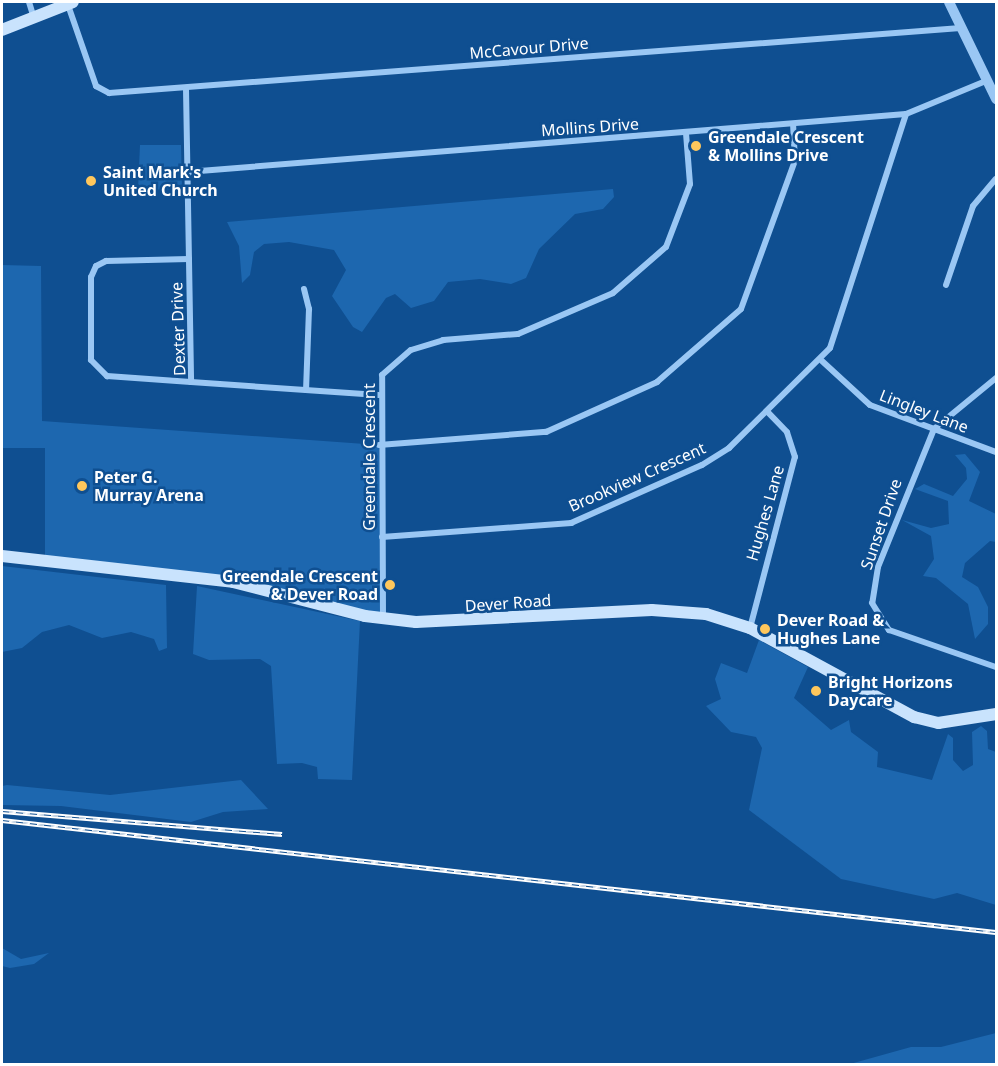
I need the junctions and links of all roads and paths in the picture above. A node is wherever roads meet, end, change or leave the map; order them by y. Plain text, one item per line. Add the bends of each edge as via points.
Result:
1 (29, 2) edge
2 (949, 2) edge
3 (70, 3) edge
4 (33, 15) junction
5 (961, 28) junction
6 (2, 30) edge
7 (988, 80) junction
8 (186, 89) junction
9 (996, 99) edge
10 (906, 114) junction
11 (793, 126) junction
12 (686, 133) junction
13 (187, 172) junction
14 (996, 179) edge
15 (189, 259) junction
16 (946, 285) dead end
17 (304, 290) dead end
18 (822, 361) junction
19 (996, 378) edge
20 (191, 382) junction
21 (306, 390) junction
22 (379, 395) junction
23 (768, 412) junction
24 (934, 429) junction
25 (379, 445) junction
26 (996, 452) edge
27 (382, 537) junction
28 (2, 556) edge
29 (383, 618) junction
30 (750, 628) junction
31 (996, 667) edge
32 (996, 714) edge

1 - 4 street
2 - 5 street
3 - 4 main road
3 - 8 street, McCavour Drive via 99,89
4 - 6 main road
5 - 7 street
5 - 8 street, McCavour Drive
7 - 9 street
7 - 10 street, Mollins Drive
8 - 13 street, Dexter Drive
10 - 11 street, Mollins Drive
10 - 18 street, Brookview Crescent via 834,337
11 - 12 street, Mollins Drive
11 - 25 street via 795,161 741,309 657,382 546,432
12 - 13 street, Mollins Drive
12 - 22 street, Greendale Crescent via 690,184 666,248 652,260 613,293 538,327 411,350 382,375
13 - 15 street, Dexter Drive
14 - 16 street via 970,212
15 - 20 street, Dexter Drive
15 - 20 street via 106,261 96,266 91,277 91,360 107,376
17 - 21 street via 309,309
18 - 23 street, Brookview Crescent
18 - 24 street, Lingley Lane via 870,405
19 - 24 street, Sunset Drive
20 - 21 street, Dexter Drive
21 - 22 street, Dexter Drive
22 - 25 street, Greendale Crescent
23 - 27 street, Brookview Crescent via 702,465 571,523
23 - 30 street, Hughes Lane via 787,432 795,457
24 - 26 street, Lingley Lane
24 - 31 street, Sunset Drive via 878,567 872,603 889,630
25 - 27 street, Greendale Crescent
27 - 29 street, Greendale Crescent
28 - 29 main road, Dever Road via 233,582
29 - 30 main road, Dever Road via 464,623 671,610
30 - 32 main road, Dever Road via 914,717 938,723

